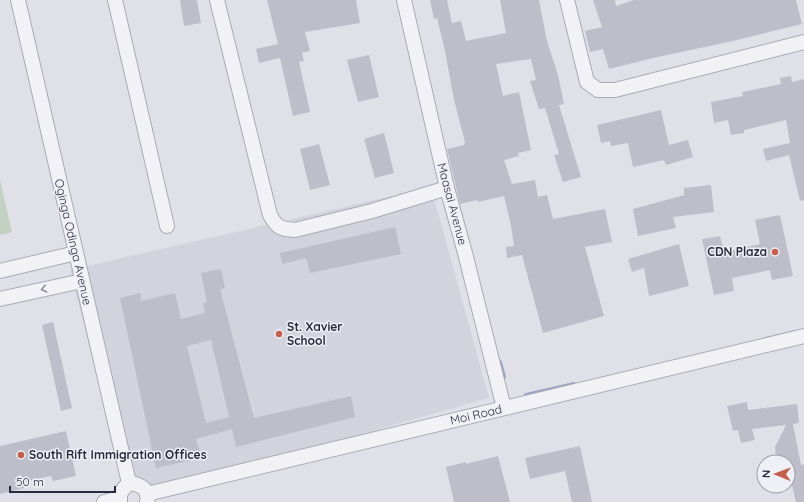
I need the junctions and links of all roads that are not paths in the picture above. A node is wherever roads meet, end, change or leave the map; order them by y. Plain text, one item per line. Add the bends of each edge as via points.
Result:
1 (18, 0) edge
2 (115, 0) edge
3 (217, 0) edge
4 (404, 0) edge
5 (567, 0) edge
6 (804, 42) edge
7 (447, 188) junction
8 (167, 226) dead end
9 (76, 253) junction
10 (0, 271) edge
11 (82, 281) junction
12 (0, 299) edge
13 (804, 336) edge
14 (504, 408) junction
15 (129, 483) junction
16 (147, 498) edge
17 (120, 500) edge
18 (104, 502) edge

1 - 9 street, Oginga Odinga Avenue
2 - 8 street
3 - 7 street via 270,215 275,224 283,230 295,230 372,211
4 - 7 street, Maasai Avenue
5 - 6 street via 587,82 598,90 614,90
7 - 14 street, Maasai Avenue
9 - 10 street
9 - 11 street, Oginga Odinga Avenue
11 -> 12 street
11 - 15 street, Oginga Odinga Avenue
13 - 14 street, Moi Road
14 - 16 street, Moi Road
15 - 16 street via 140,485
15 - 17 street via 122,490
17 - 18 street

